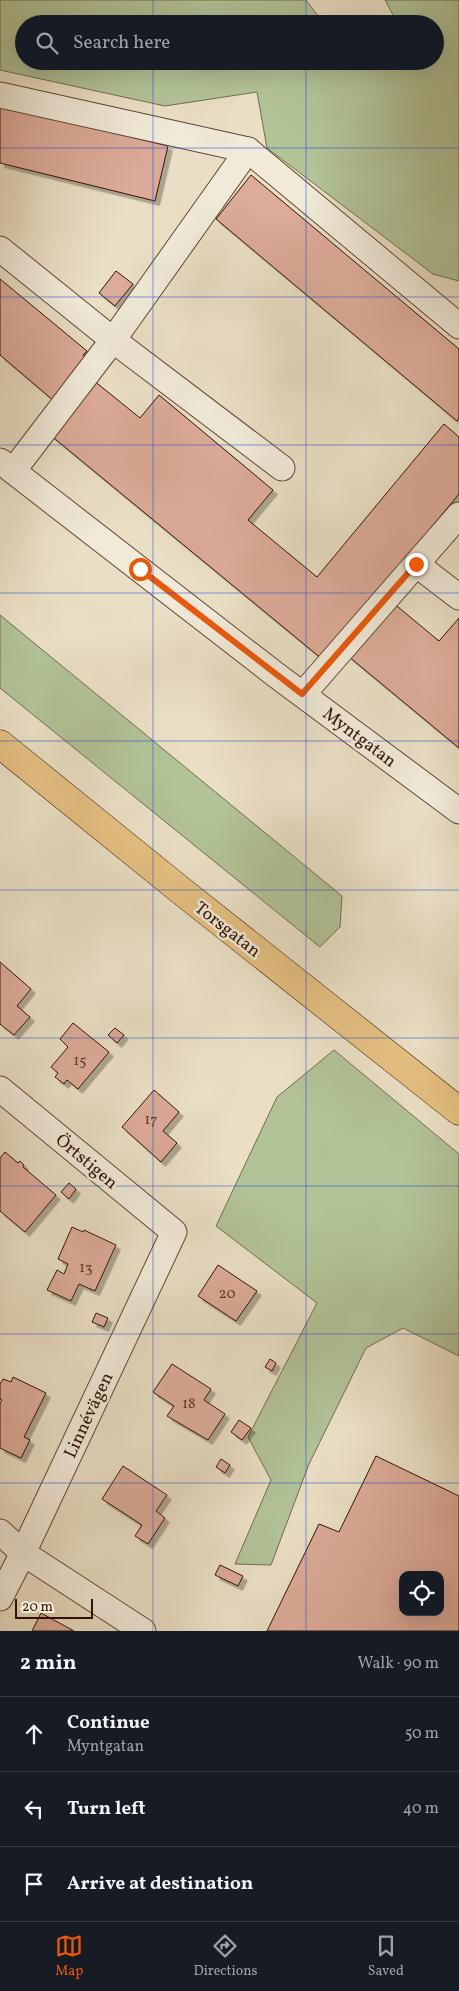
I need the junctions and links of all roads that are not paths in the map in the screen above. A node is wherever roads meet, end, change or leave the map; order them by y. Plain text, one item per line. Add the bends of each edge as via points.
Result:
1 (0, 95) edge
2 (248, 150) junction
3 (0, 249) edge
4 (459, 326) edge
5 (113, 340) junction
6 (7, 466) edge
7 (282, 468) dead end
8 (459, 515) edge
9 (416, 564) junction
10 (459, 597) edge
11 (302, 694) junction
12 (0, 744) edge
13 (459, 811) edge
14 (0, 1089) edge
15 (459, 1111) edge
16 (174, 1232) joint
17 (0, 1532) edge
18 (23, 1553) junction
19 (0, 1598) edge
20 (143, 1631) edge

1 - 2 street
2 - 4 street
2 - 5 street
3 - 5 street
5 - 6 street
5 - 7 street
6 - 11 street, Myntgatan
8 - 9 street
9 - 10 street
9 - 11 street
11 - 13 street, Myntgatan
12 - 15 main road, Torsgatan
14 - 16 street, Örtstigen
16 - 18 street, Linnévägen
17 - 18 street
18 - 19 street, Linnévägen
18 - 20 street

